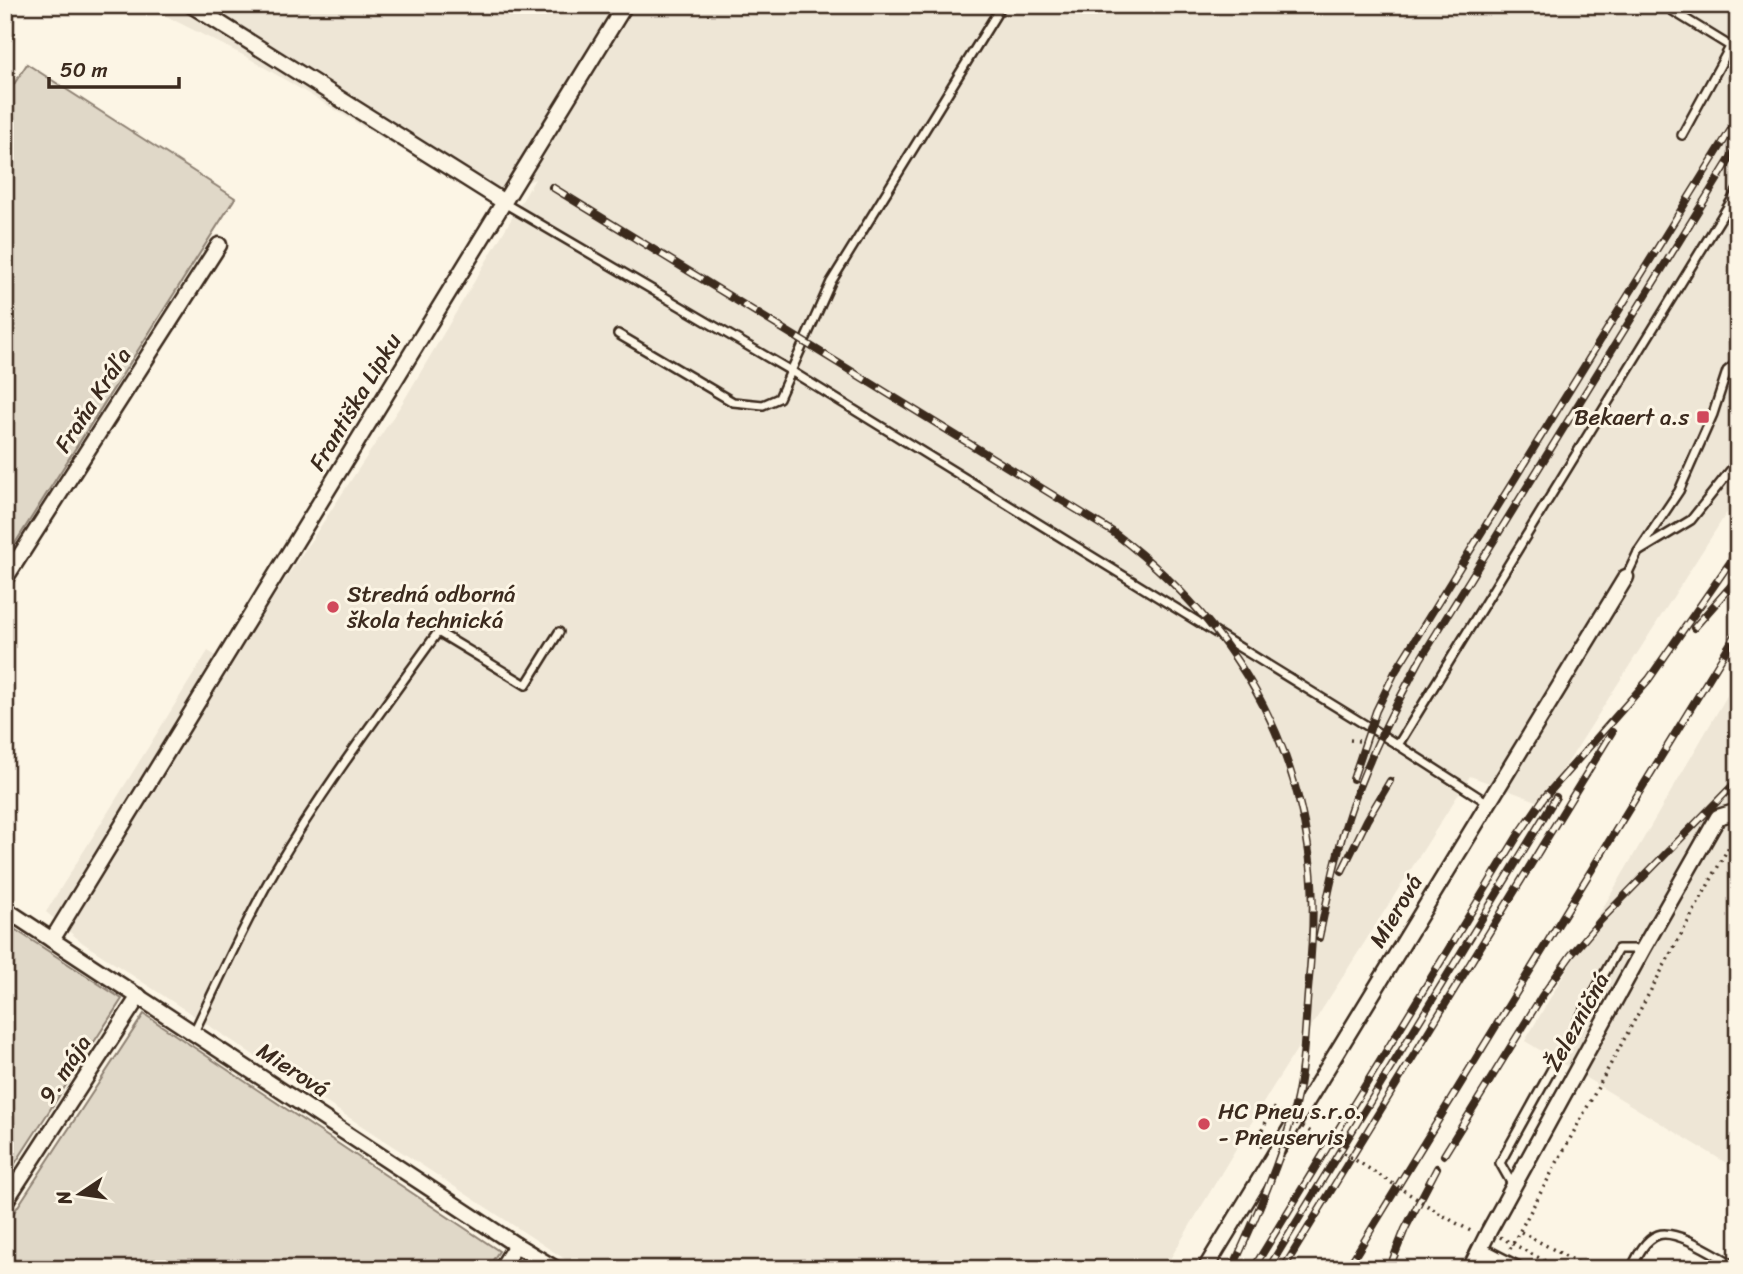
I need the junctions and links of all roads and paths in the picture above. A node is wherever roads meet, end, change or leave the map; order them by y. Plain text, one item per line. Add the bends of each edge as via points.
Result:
1 (191, 5) edge
2 (625, 5) edge
3 (1002, 5) edge
4 (1663, 5) edge
5 (1734, 49) edge
6 (1682, 135) dead end
7 (1738, 190) edge
8 (504, 202) junction
9 (219, 245) dead end
10 (618, 334) dead end
11 (1738, 362) edge
12 (791, 371) junction
13 (1738, 461) edge
14 (1638, 552) junction
15 (1626, 577) joint
16 (5, 579) edge
17 (559, 632) dead end
18 (1398, 746) junction
19 (1488, 803) junction
20 (1738, 811) edge
21 (1738, 831) edge
22 (5, 909) edge
23 (52, 940) junction
24 (1643, 949) junction
25 (139, 996) junction
26 (194, 1032) junction
27 (1256, 1142) dead end
28 (1513, 1186) junction
29 (5, 1202) edge
30 (1467, 1229) dead end
31 (1489, 1231) junction
32 (1521, 1231) junction
33 (1514, 1244) junction
34 (516, 1245) junction
35 (1480, 1250) junction
36 (1502, 1261) junction
37 (1738, 1267) edge
38 (501, 1269) edge
39 (556, 1269) edge
40 (1205, 1269) edge
41 (1471, 1269) edge
42 (1517, 1269) edge
43 (1560, 1269) edge
44 (1590, 1269) edge
45 (1631, 1269) edge

1 - 8 street
2 - 8 street, Františka Lipku
3 - 12 lane via 831,282
4 - 5 lane
5 - 6 lane
7 - 18 lane
8 - 12 lane
8 - 23 street, Františka Lipku
9 - 16 street, Fraňa Kráľa
10 - 12 lane via 733,402 763,405 779,398
11 - 14 lane via 1727,371 1679,491
12 - 18 lane
13 - 14 lane via 1691,520
14 - 15 lane
15 - 19 street, Mierová
17 - 26 lane via 526,685 438,632 320,797 275,870
18 - 19 lane
19 - 40 street, Mierová
20 - 24 street, Železničná via 1718,817
21 - 32 path
22 - 23 street, Mierová
23 - 25 street, Mierová
24 - 28 street, Železničná
24 - 28 lane via 1618,949 1500,1163
25 - 26 street, Mierová
25 - 29 street, 9. mája
26 - 34 street, Mierová
27 - 30 path, bridge via 1273,1108
28 - 31 street, Železničná
31 - 33 path
31 - 35 street, Železničná
32 - 33 path
32 - 44 path
33 - 36 path
33 - 43 path
34 - 38 street
34 - 39 street, Mierová
35 - 36 street
35 - 41 street, Železničná
36 - 42 street
37 - 45 lane via 1677,1235 1658,1235 1644,1246

